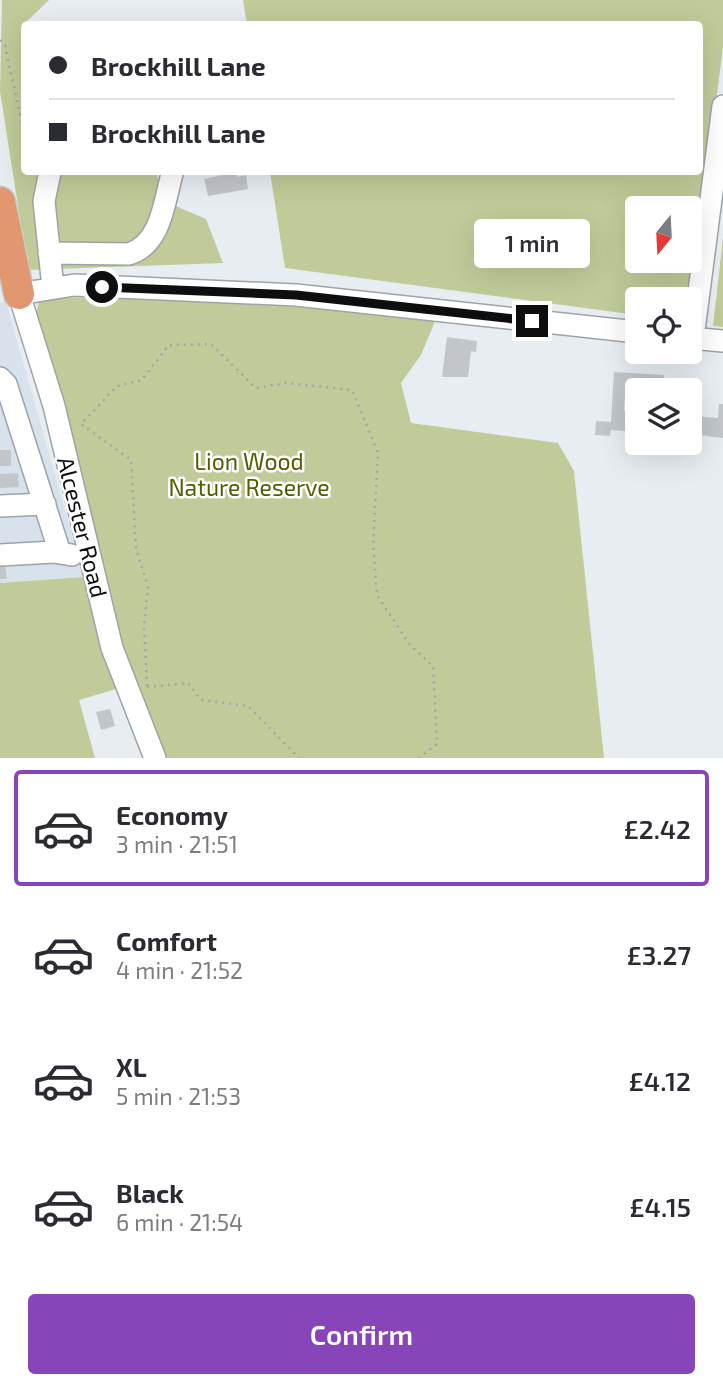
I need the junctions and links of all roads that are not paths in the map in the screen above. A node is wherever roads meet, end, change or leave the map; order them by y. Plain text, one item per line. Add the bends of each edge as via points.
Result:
1 (723, 106) edge
2 (49, 175) edge
3 (172, 175) edge
4 (0, 202) edge
5 (49, 253) junction
6 (698, 287) edge
7 (53, 288) junction
8 (19, 294) junction
9 (625, 331) edge
10 (702, 339) edge
11 (723, 341) edge
12 (0, 377) edge
13 (10, 430) edge
14 (45, 504) junction
15 (0, 506) edge
16 (60, 553) junction
17 (0, 555) edge
18 (91, 561) junction
19 (155, 758) edge

1 - 6 street
2 - 5 street via 44,201
3 - 5 street via 161,217 151,241 141,251
4 - 8 highway
5 - 7 street
7 - 8 street
7 - 9 street via 74,285 296,295
8 - 18 street, Alcester Road via 54,406
10 - 11 street
12 - 13 street via 6,384
13 - 14 street
14 - 15 street
14 - 16 street
16 - 17 street
16 - 18 street
18 - 19 street, Alcester Road via 112,648

